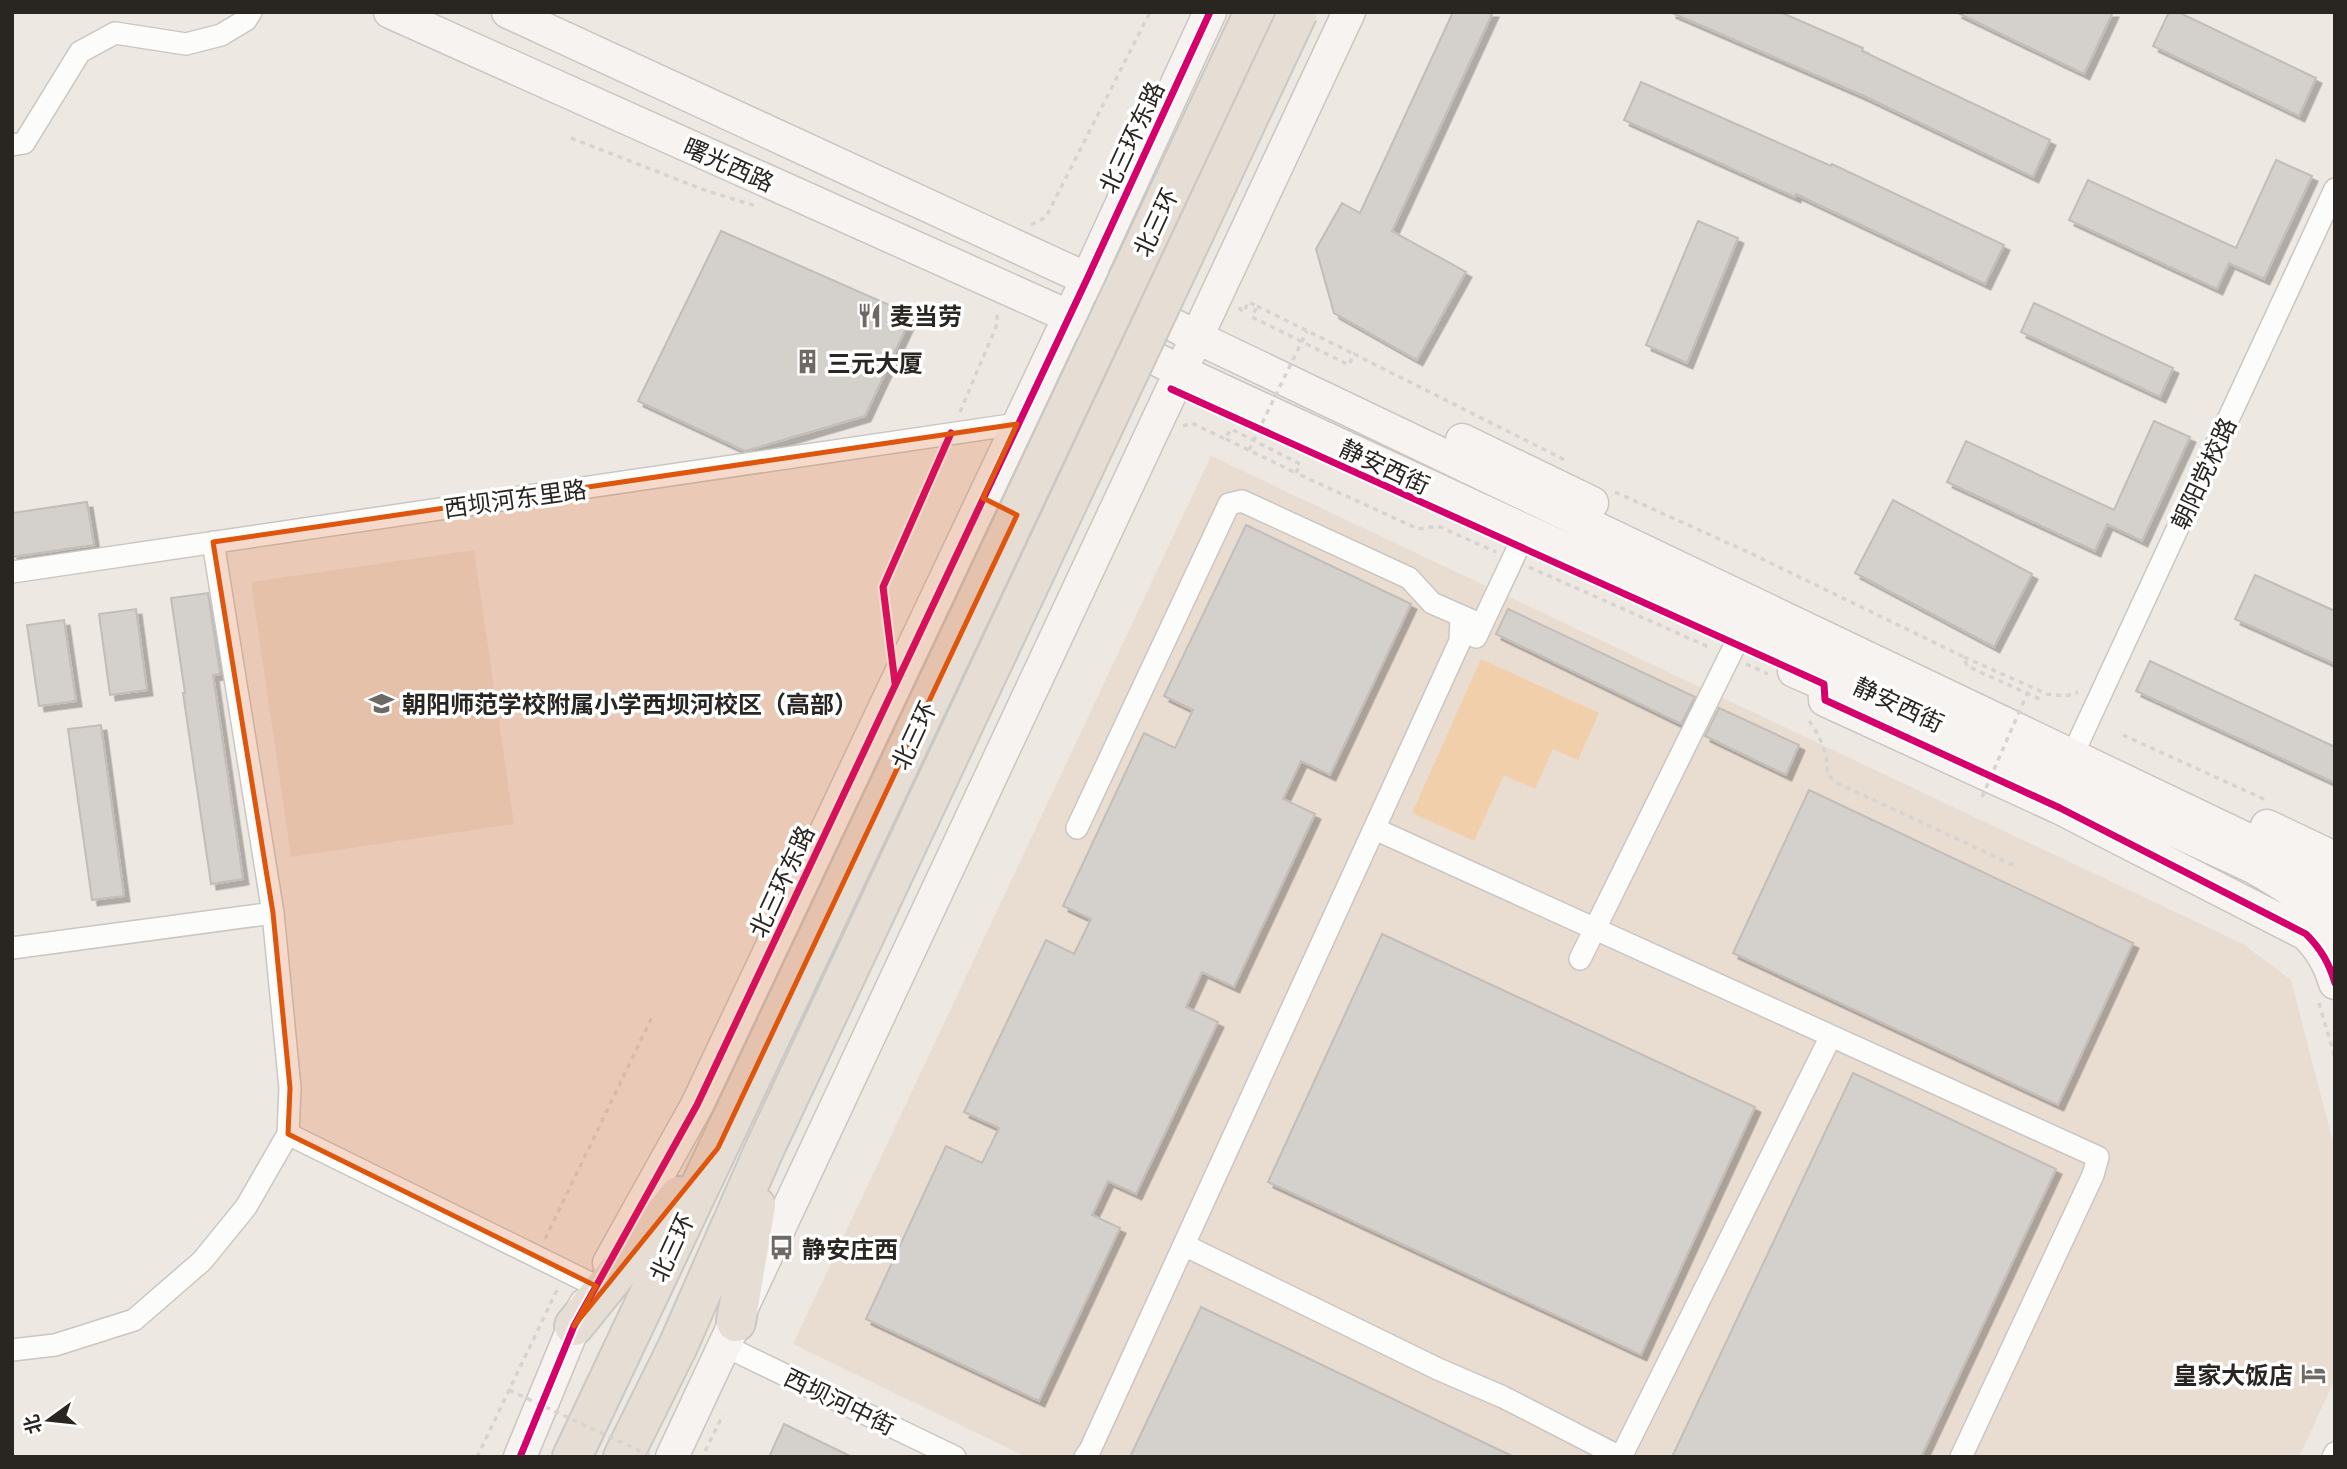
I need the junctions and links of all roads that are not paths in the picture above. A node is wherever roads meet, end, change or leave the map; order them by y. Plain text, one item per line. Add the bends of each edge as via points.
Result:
1 (251, 12) edge
2 (390, 12) edge
3 (508, 12) edge
4 (1210, 12) edge
5 (1254, 12) edge
6 (1298, 12) edge
7 (1349, 12) edge
8 (1175, 88) junction
9 (1288, 142) junction
10 (12, 145) edge
11 (2335, 189) edge
12 (1087, 279) junction
13 (1068, 316) junction
14 (1199, 329) junction
15 (1175, 380) junction
16 (1017, 424) junction
17 (1533, 473) junction
18 (982, 498) junction
19 (1581, 521) junction
20 (213, 542) junction
21 (1519, 546) junction
22 (1093, 555) junction
23 (12, 572) edge
24 (1461, 616) junction
25 (1736, 644) junction
26 (2077, 747) junction
27 (1077, 828) dead end
28 (1375, 829) junction
29 (2335, 861) edge
30 (2335, 895) edge
31 (273, 913) junction
32 (1595, 929) junction
33 (2335, 937) edge
34 (12, 948) edge
35 (1580, 959) dead end
36 (2335, 983) edge
37 (1831, 1036) junction
38 (289, 1134) junction
39 (718, 1148) junction
40 (765, 1148) junction
41 (1184, 1245) junction
42 (596, 1286) junction
43 (557, 1324) junction
44 (730, 1334) junction
45 (12, 1350) edge
46 (520, 1457) edge
47 (572, 1457) edge
48 (623, 1457) edge
49 (672, 1457) edge
50 (955, 1457) edge
51 (1085, 1457) edge
52 (1620, 1457) edge
53 (1961, 1457) edge

1 - 10 street via 221,36 186,44 115,33 80,52 24,143
2 - 13 street, 曙光西路
3 - 12 street, 曙光西路
4 - 8 street, 北三环东路
5 - 39 highway, 北三环, bridge
6 - 40 highway, 北三环, bridge
7 - 9 street
8 - 9 street
8 - 12 street, 北三环东路
9 - 14 street
11 - 26 street, 朝阳党校路
12 - 13 street, 北三环东路
12 - 14 street, 曙光西路
13 - 15 street, 曙光西路
13 - 16 street, 北三环东路
14 - 15 street
14 - 17 street
14 - 19 street, 静安西街
15 - 21 street, 静安西街
15 - 22 street
16 - 18 street, 北三环东路
16 - 20 street, 西坝河东里路
17 - 19 street
17 - 26 street
18 - 22 street
18 - 42 street, 北三环东路 via 697,1105
19 - 26 street, 静安西街
20 - 23 street, 西坝河东里路
20 - 31 street
21 - 24 street via 1479,632
21 - 25 street, 静安西街
22 - 44 street
24 - 27 street via 1432,603 1409,578 1242,501 1228,503
24 - 28 street via 1460,642
25 - 32 street
25 - 33 street, 静安西街 via 2251,866 2307,902
25 - 36 street via 1824,684 1825,700 2060,808 2306,934 2320,947
26 - 29 street
26 - 30 street, 静安西街 via 2282,856
28 - 32 street
28 - 41 street
31 - 34 street
31 - 38 street via 290,1088
32 - 35 street
32 - 37 street
37 - 52 street
37 - 53 street via 2098,1157
38 - 42 street
38 - 45 street via 246,1207 202,1261 134,1320 55,1345
39 - 43 highway
39 - 47 highway, 北三环
40 - 44 highway
40 - 48 highway, 北三环 via 678,1346
41 - 51 street
41 - 52 street
42 - 43 street, 北三环东路
43 - 46 street, 北三环东路
44 - 49 street
44 - 50 street, 西坝河中街

